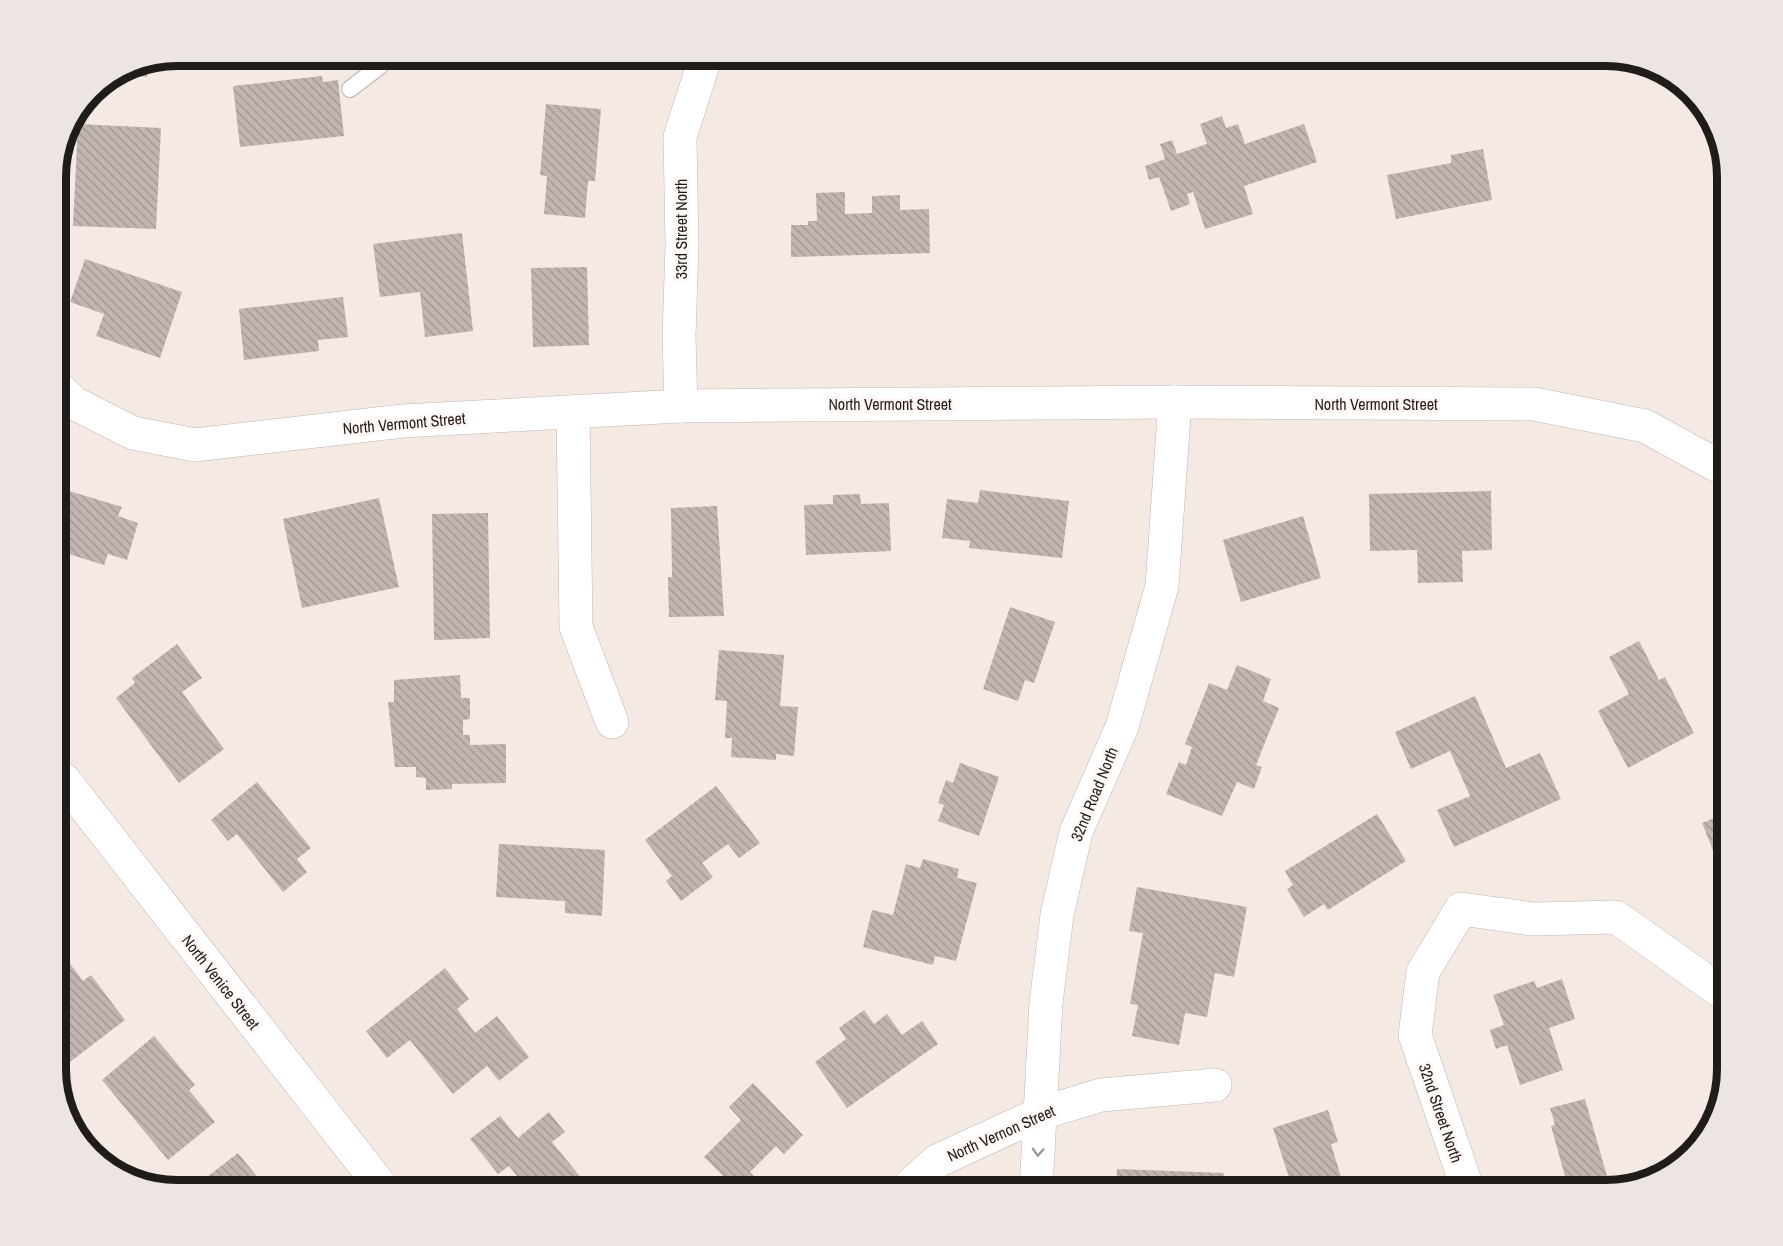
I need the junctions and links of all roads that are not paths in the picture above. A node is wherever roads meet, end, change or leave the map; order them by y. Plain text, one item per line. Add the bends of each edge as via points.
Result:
1 (380, 66) edge
2 (703, 66) edge
3 (351, 89) dead end
4 (66, 395) edge
5 (1175, 402) junction
6 (681, 406) junction
7 (573, 412) junction
8 (1717, 465) edge
9 (612, 722) dead end
10 (66, 783) edge
11 (1717, 988) edge
12 (1215, 1085) dead end
13 (1039, 1114) junction
14 (375, 1180) edge
15 (917, 1180) edge
16 (1036, 1180) edge
17 (1464, 1180) edge

1 - 3 lane
2 - 6 street, 33rd Street North via 680,137
4 - 7 street, North Vermont Street via 133,433 195,446 403,420
5 - 6 street, North Vermont Street
5 - 8 street, North Vermont Street via 1534,404 1645,426
5 - 13 street, 32nd Road North via 1162,586 1122,727 1076,832 1059,904
6 - 7 street, North Vermont Street
7 - 9 street via 576,627
10 - 14 street, North Venice Street
11 - 17 street, 32nd Street North via 1616,918 1533,919 1461,909 1423,972 1415,1035
12 - 13 street, North Vernon Street via 1101,1095
13 - 15 street, North Vernon Street via 937,1161
13 -> 16 street, 32nd Road North

